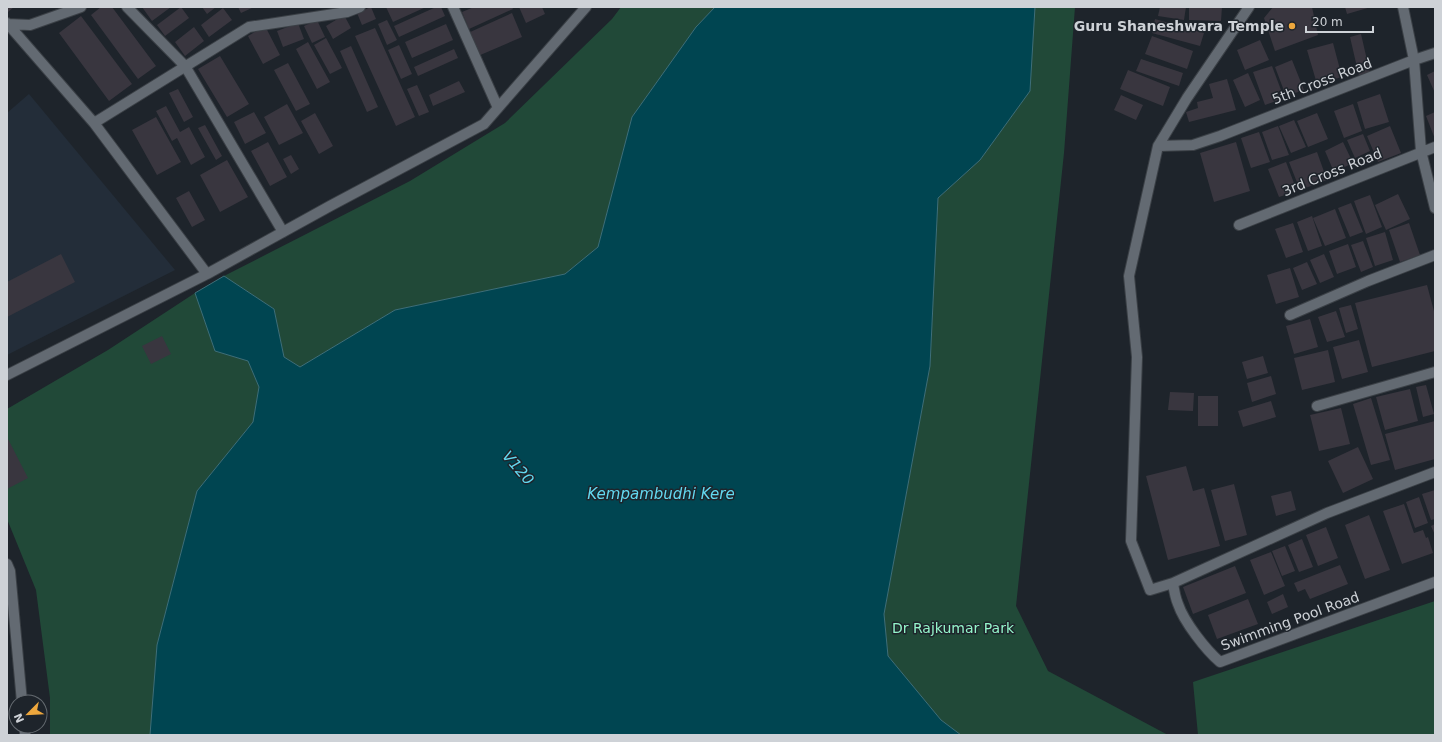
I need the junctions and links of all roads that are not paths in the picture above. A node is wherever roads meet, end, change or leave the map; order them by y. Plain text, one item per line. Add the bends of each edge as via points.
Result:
1 (81, 7) edge
2 (127, 7) edge
3 (360, 7) edge
4 (453, 7) edge
5 (586, 7) edge
6 (1249, 7) edge
7 (1403, 7) edge
8 (7, 24) edge
9 (1435, 53) edge
10 (1414, 60) junction
11 (185, 66) junction
12 (498, 108) junction
13 (94, 124) junction
14 (1158, 146) junction
15 (1435, 147) edge
16 (1421, 152) junction
17 (1435, 208) edge
18 (1239, 225) dead end
19 (283, 232) junction
20 (1435, 255) edge
21 (207, 274) junction
22 (1290, 315) dead end
23 (1435, 372) edge
24 (7, 375) edge
25 (1317, 406) dead end
26 (1435, 472) edge
27 (7, 564) edge
28 (1435, 582) edge
29 (1173, 583) junction
30 (21, 694) edge

1 - 8 street via 30,25
2 - 11 street
3 - 11 street via 347,12 249,27
4 - 12 street
5 - 12 street
6 - 14 street via 1187,98
7 - 10 street
8 - 13 street
9 - 10 street, 5th Cross Road
10 - 14 street, 5th Cross Road via 1220,136 1193,144
10 - 16 street
11 - 13 street
11 - 19 street
12 - 19 street via 484,124
13 - 21 street
14 - 29 street via 1129,276 1137,357 1130,541 1150,590
15 - 16 street, 3rd Cross Road
16 - 17 street
16 - 18 street, 3rd Cross Road
19 - 21 street
20 - 22 street
21 - 24 street
23 - 25 street
26 - 29 street via 1327,512
27 - 30 street via 10,571
28 - 29 street, Swimming Pool Road via 1220,662 1193,631 1178,605

